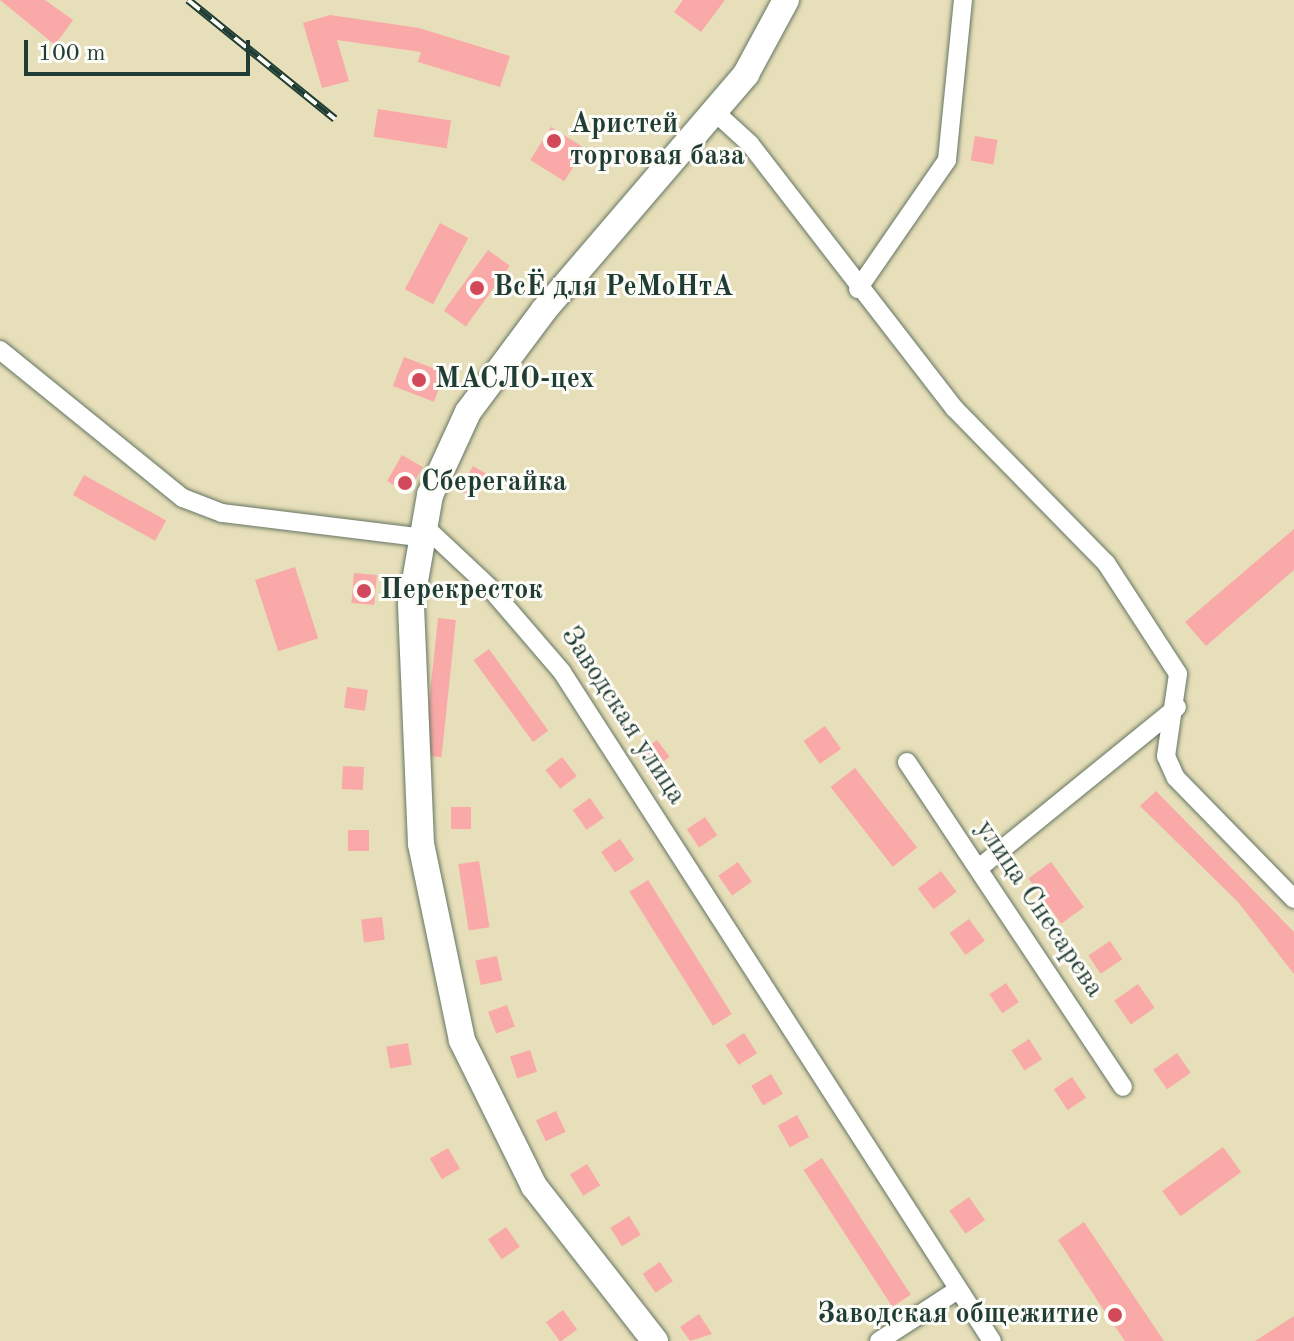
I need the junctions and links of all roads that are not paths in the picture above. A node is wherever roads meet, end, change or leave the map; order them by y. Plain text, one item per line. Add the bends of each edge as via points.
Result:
1 (786, 0) edge
2 (963, 0) edge
3 (715, 112) junction
4 (858, 289) junction
5 (0, 350) edge
6 (420, 531) junction
7 (1177, 707) junction
8 (907, 762) dead end
9 (979, 868) junction
10 (1294, 899) edge
11 (1123, 1087) dead end
12 (956, 1291) junction
13 (655, 1341) edge
14 (879, 1341) edge
15 (992, 1341) edge

1 - 3 main road via 746,74
2 - 4 street via 947,160
3 - 4 street via 750,144
3 - 6 main road via 553,299 468,412 444,458
4 - 7 street via 955,409 1106,563 1178,674
5 - 6 street via 183,498 222,513
6 - 12 street, Заводская улица via 489,587 562,672
6 - 13 main road via 411,604 421,844 462,1040 497,1123 534,1186
7 - 9 street
7 - 10 street via 1166,756 1176,778
8 - 9 street, улица Снесарева
9 - 11 street, улица Снесарева
12 - 14 street
12 - 15 street, Заводская улица

